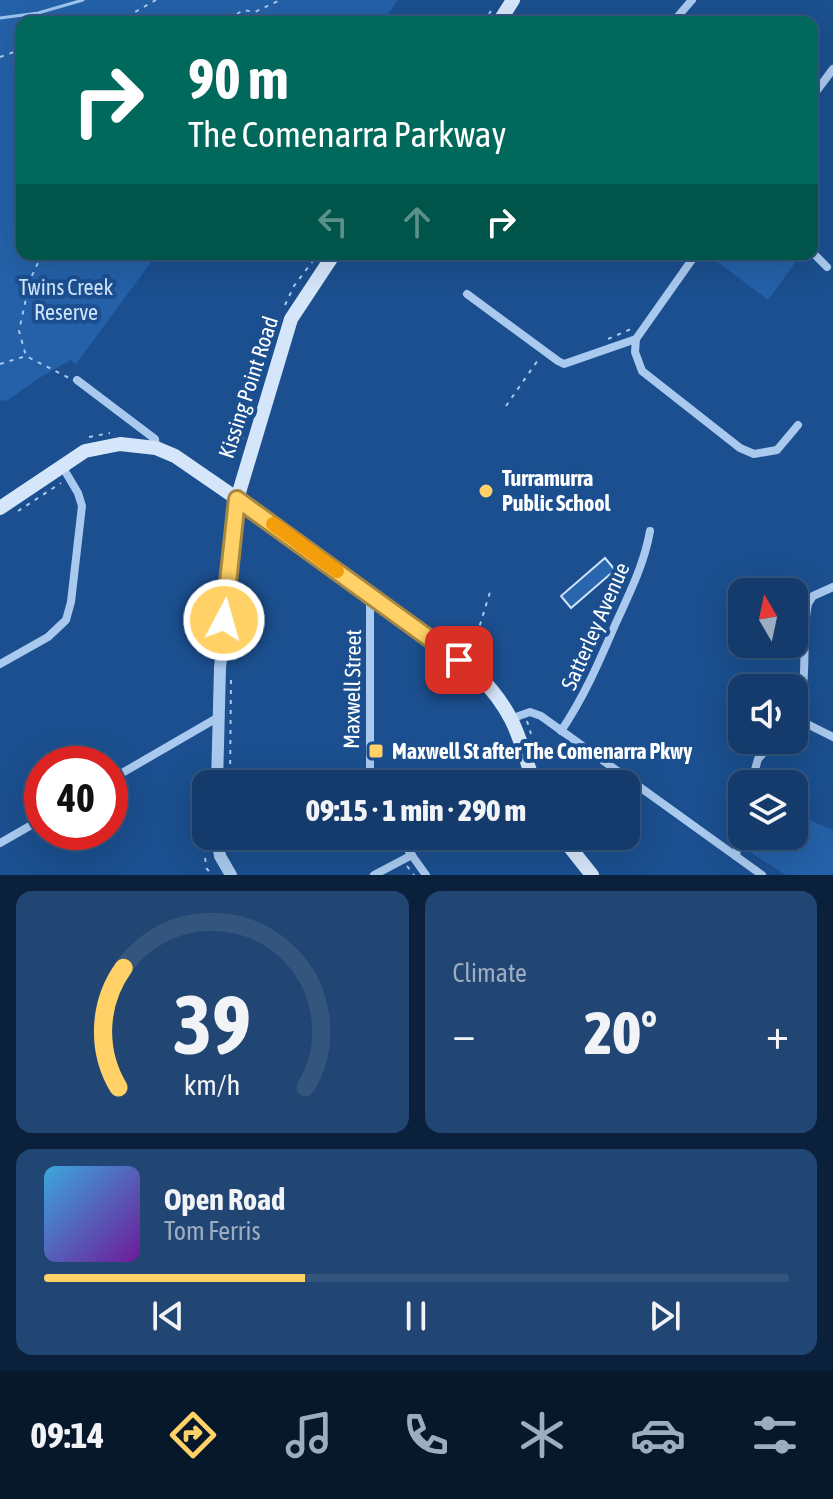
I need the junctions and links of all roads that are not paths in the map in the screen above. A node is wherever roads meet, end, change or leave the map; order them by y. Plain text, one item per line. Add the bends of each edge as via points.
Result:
1 (692, 0) edge
2 (678, 16) edge
3 (833, 69) edge
4 (818, 89) edge
5 (818, 258) edge
6 (330, 260) edge
7 (692, 260) edge
8 (827, 267) dead end
9 (467, 294) dead end
10 (636, 339) junction
11 (77, 380) road end
12 (798, 425) dead end
13 (156, 448) junction
14 (62, 466) junction
15 (237, 499) junction
16 (0, 508) edge
17 (650, 531) dead end
18 (833, 587) edge
19 (370, 595) junction
20 (0, 664) edge
21 (803, 674) edge
22 (217, 718) junction
23 (513, 718) junction
24 (808, 725) edge
25 (561, 731) junction
26 (833, 737) edge
27 (128, 770) edge
28 (217, 770) edge
29 (370, 770) edge
30 (530, 770) edge
31 (24, 829) edge
32 (0, 843) edge
33 (219, 850) edge
34 (408, 850) edge
35 (572, 850) edge
36 (737, 850) edge
37 (412, 855) junction
38 (736, 856) junction
39 (231, 875) edge
40 (374, 875) edge
41 (426, 875) edge
42 (592, 875) edge
43 (762, 875) edge

1 - 2 street
3 - 4 street
5 - 8 street
6 - 15 main road, Kissing Point Road via 291,319
7 - 10 street
9 - 10 street via 564,364
10 - 12 street via 642,371 740,448 754,454 777,450
11 - 13 street via 155,439
13 - 14 main road via 111,444 85,451
13 - 15 main road
14 - 16 main road
14 - 20 street via 82,506 69,612 56,631
15 - 19 main road
15 - 22 street, Kissing Point Road
17 - 25 street, Satterley Avenue via 645,559 582,700
18 - 21 street via 808,604
19 - 23 main road via 477,674
19 - 29 street, Maxwell Street
22 - 27 street
22 - 28 street, Kissing Point Road
23 - 25 street via 535,713
23 - 30 main road
24 - 26 street
25 - 38 street
31 - 32 street
33 - 39 street
34 - 37 street
35 - 42 main road
36 - 38 street
37 - 40 street
37 - 41 street
38 - 43 street

